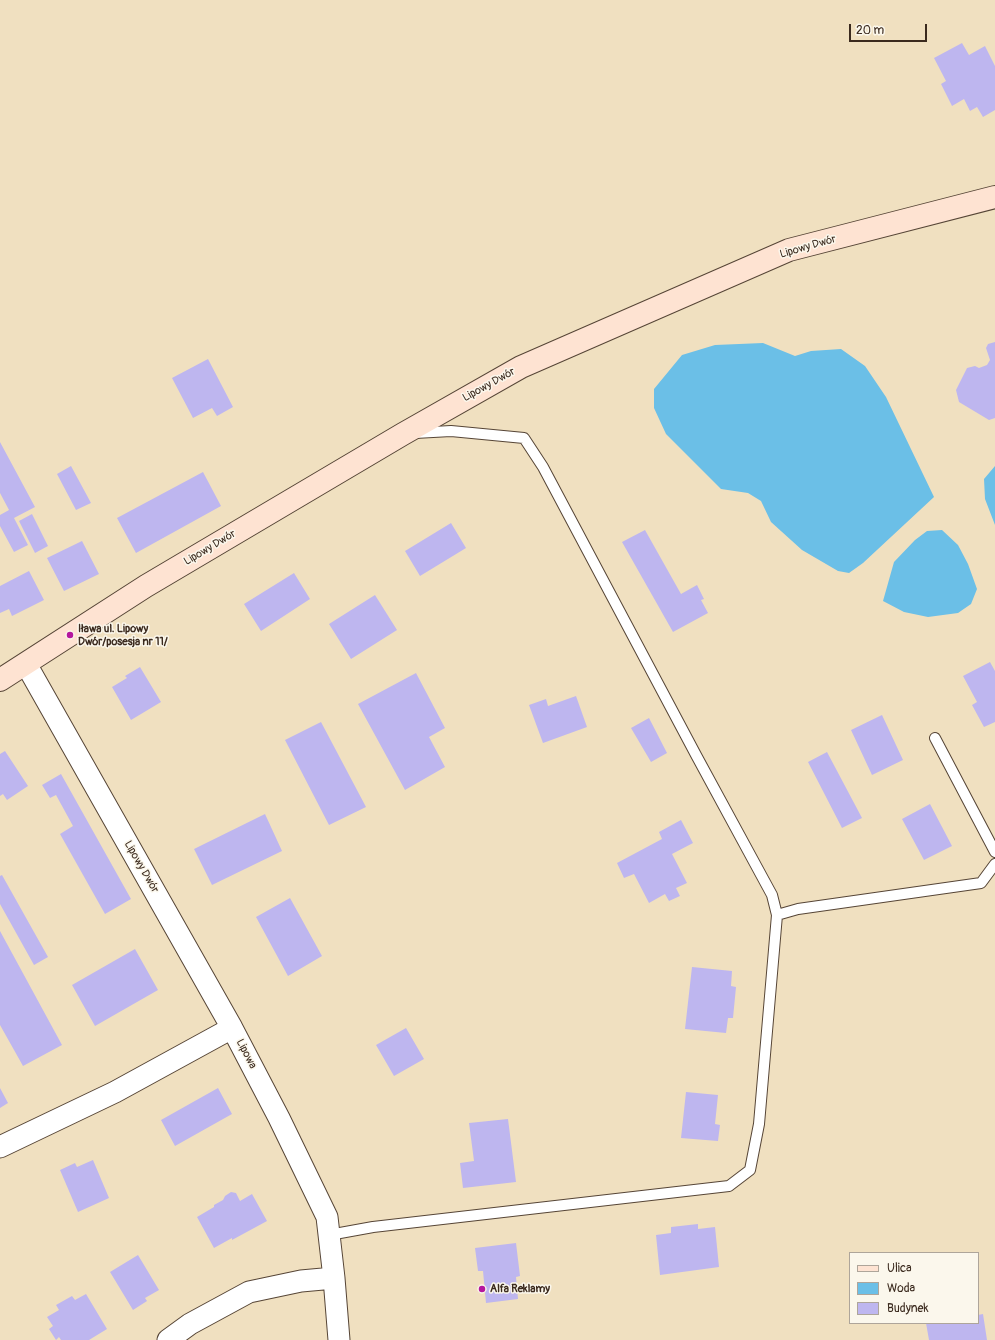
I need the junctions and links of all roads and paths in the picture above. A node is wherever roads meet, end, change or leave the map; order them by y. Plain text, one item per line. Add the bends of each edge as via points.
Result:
1 (995, 197) edge
2 (403, 434) junction
3 (26, 664) junction
4 (0, 680) edge
5 (935, 738) dead end
6 (995, 852) edge
7 (995, 864) edge
8 (777, 915) junction
9 (232, 1028) junction
10 (0, 1147) edge
11 (329, 1236) junction
12 (334, 1278) junction
13 (168, 1340) edge
14 (338, 1340) edge

1 - 2 street, Lipowy Dwór via 789,250 521,367
2 - 3 street, Lipowy Dwór via 146,586
2 - 8 lane via 451,431 524,438 543,467 772,895
3 - 4 street, Lipowy Dwór
3 - 9 street, Lipowy Dwór
5 - 6 lane
7 - 8 lane via 981,882 798,909
8 - 11 lane via 759,1124 750,1170 729,1186 373,1228
9 - 10 street, Lipowa via 115,1092
9 - 11 street, Lipowa via 327,1217
11 - 12 street, Lipowa
12 - 13 street via 301,1280 249,1292 190,1324
12 - 14 street, Lipowa

